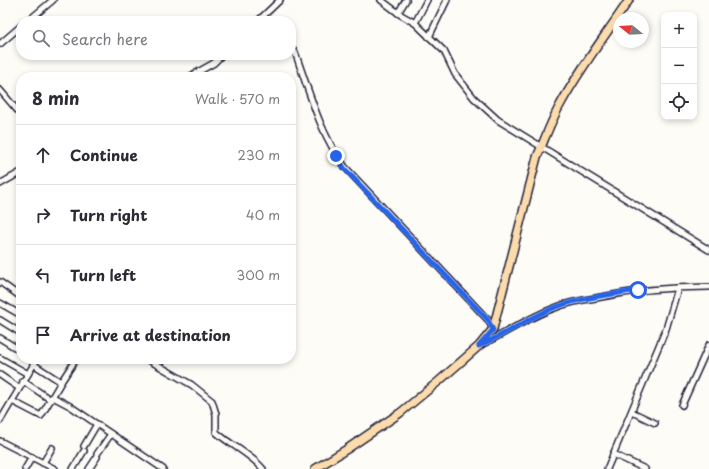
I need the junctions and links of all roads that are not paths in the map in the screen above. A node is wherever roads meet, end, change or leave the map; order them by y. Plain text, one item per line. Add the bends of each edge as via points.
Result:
1 (53, 0) edge
2 (280, 0) edge
3 (381, 0) edge
4 (406, 0) edge
5 (427, 0) edge
6 (447, 0) edge
7 (629, 0) edge
8 (398, 13) junction
9 (34, 16) edge
10 (263, 16) edge
11 (415, 22) junction
12 (16, 30) edge
13 (429, 37) junction
14 (0, 44) edge
15 (296, 55) edge
16 (217, 60) edge
17 (198, 72) edge
18 (0, 90) edge
19 (16, 108) edge
20 (541, 147) junction
21 (16, 175) edge
22 (0, 184) edge
23 (709, 250) edge
24 (0, 282) edge
25 (678, 288) junction
26 (709, 288) edge
27 (16, 293) edge
28 (0, 303) edge
29 (16, 312) edge
30 (0, 320) edge
31 (16, 330) edge
32 (493, 330) junction
33 (0, 338) edge
34 (709, 345) edge
35 (479, 346) junction
36 (16, 348) edge
37 (0, 358) edge
38 (33, 364) edge
39 (39, 364) edge
40 (73, 364) edge
41 (155, 364) edge
42 (28, 374) junction
43 (0, 375) edge
44 (23, 382) junction
45 (61, 382) junction
46 (19, 388) junction
47 (52, 398) junction
48 (12, 401) junction
49 (682, 405) dead end
50 (632, 412) junction
51 (0, 421) edge
52 (655, 423) dead end
53 (97, 424) junction
54 (111, 434) junction
55 (0, 441) edge
56 (52, 448) dead end
57 (613, 454) junction
58 (32, 457) junction
59 (43, 463) junction
60 (25, 469) edge
61 (55, 469) edge
62 (73, 469) edge
63 (89, 469) edge
64 (163, 469) edge
65 (263, 469) edge
66 (315, 469) edge
67 (607, 469) edge
68 (645, 469) edge

1 - 9 street
2 - 10 street
3 - 8 street
4 - 8 street
5 - 11 street
6 - 13 street
7 - 20 main road via 558,108
8 - 11 street
11 - 13 street
12 - 14 street
13 - 20 street via 444,51 455,74 474,98 498,120
15 - 32 street via 320,121 344,168 488,320
16 - 17 street
18 - 19 street
20 - 23 street
20 - 32 main road
21 - 22 street
24 - 27 street
25 - 26 street
25 - 35 street via 638,290 572,303 523,322
25 - 50 street via 666,329
28 - 29 street
30 - 31 street
32 - 35 main road
33 - 36 street
34 - 49 street
35 - 66 main road via 400,413
37 - 42 street
38 - 42 street
39 - 45 street
40 - 45 street
41 - 65 street via 192,385 212,401 216,414 216,432 258,462
42 - 44 street
43 - 46 street
44 - 46 street
44 - 47 street
45 - 47 street
46 - 48 street
47 - 48 street via 41,416
47 - 53 street via 70,406
48 - 51 street
50 - 52 street
50 - 57 street
53 - 54 street
53 - 62 street
54 - 63 street
54 - 64 street
55 - 58 street
56 - 59 street
57 - 67 street
57 - 68 street
58 - 59 street
58 - 60 street
59 - 61 street

